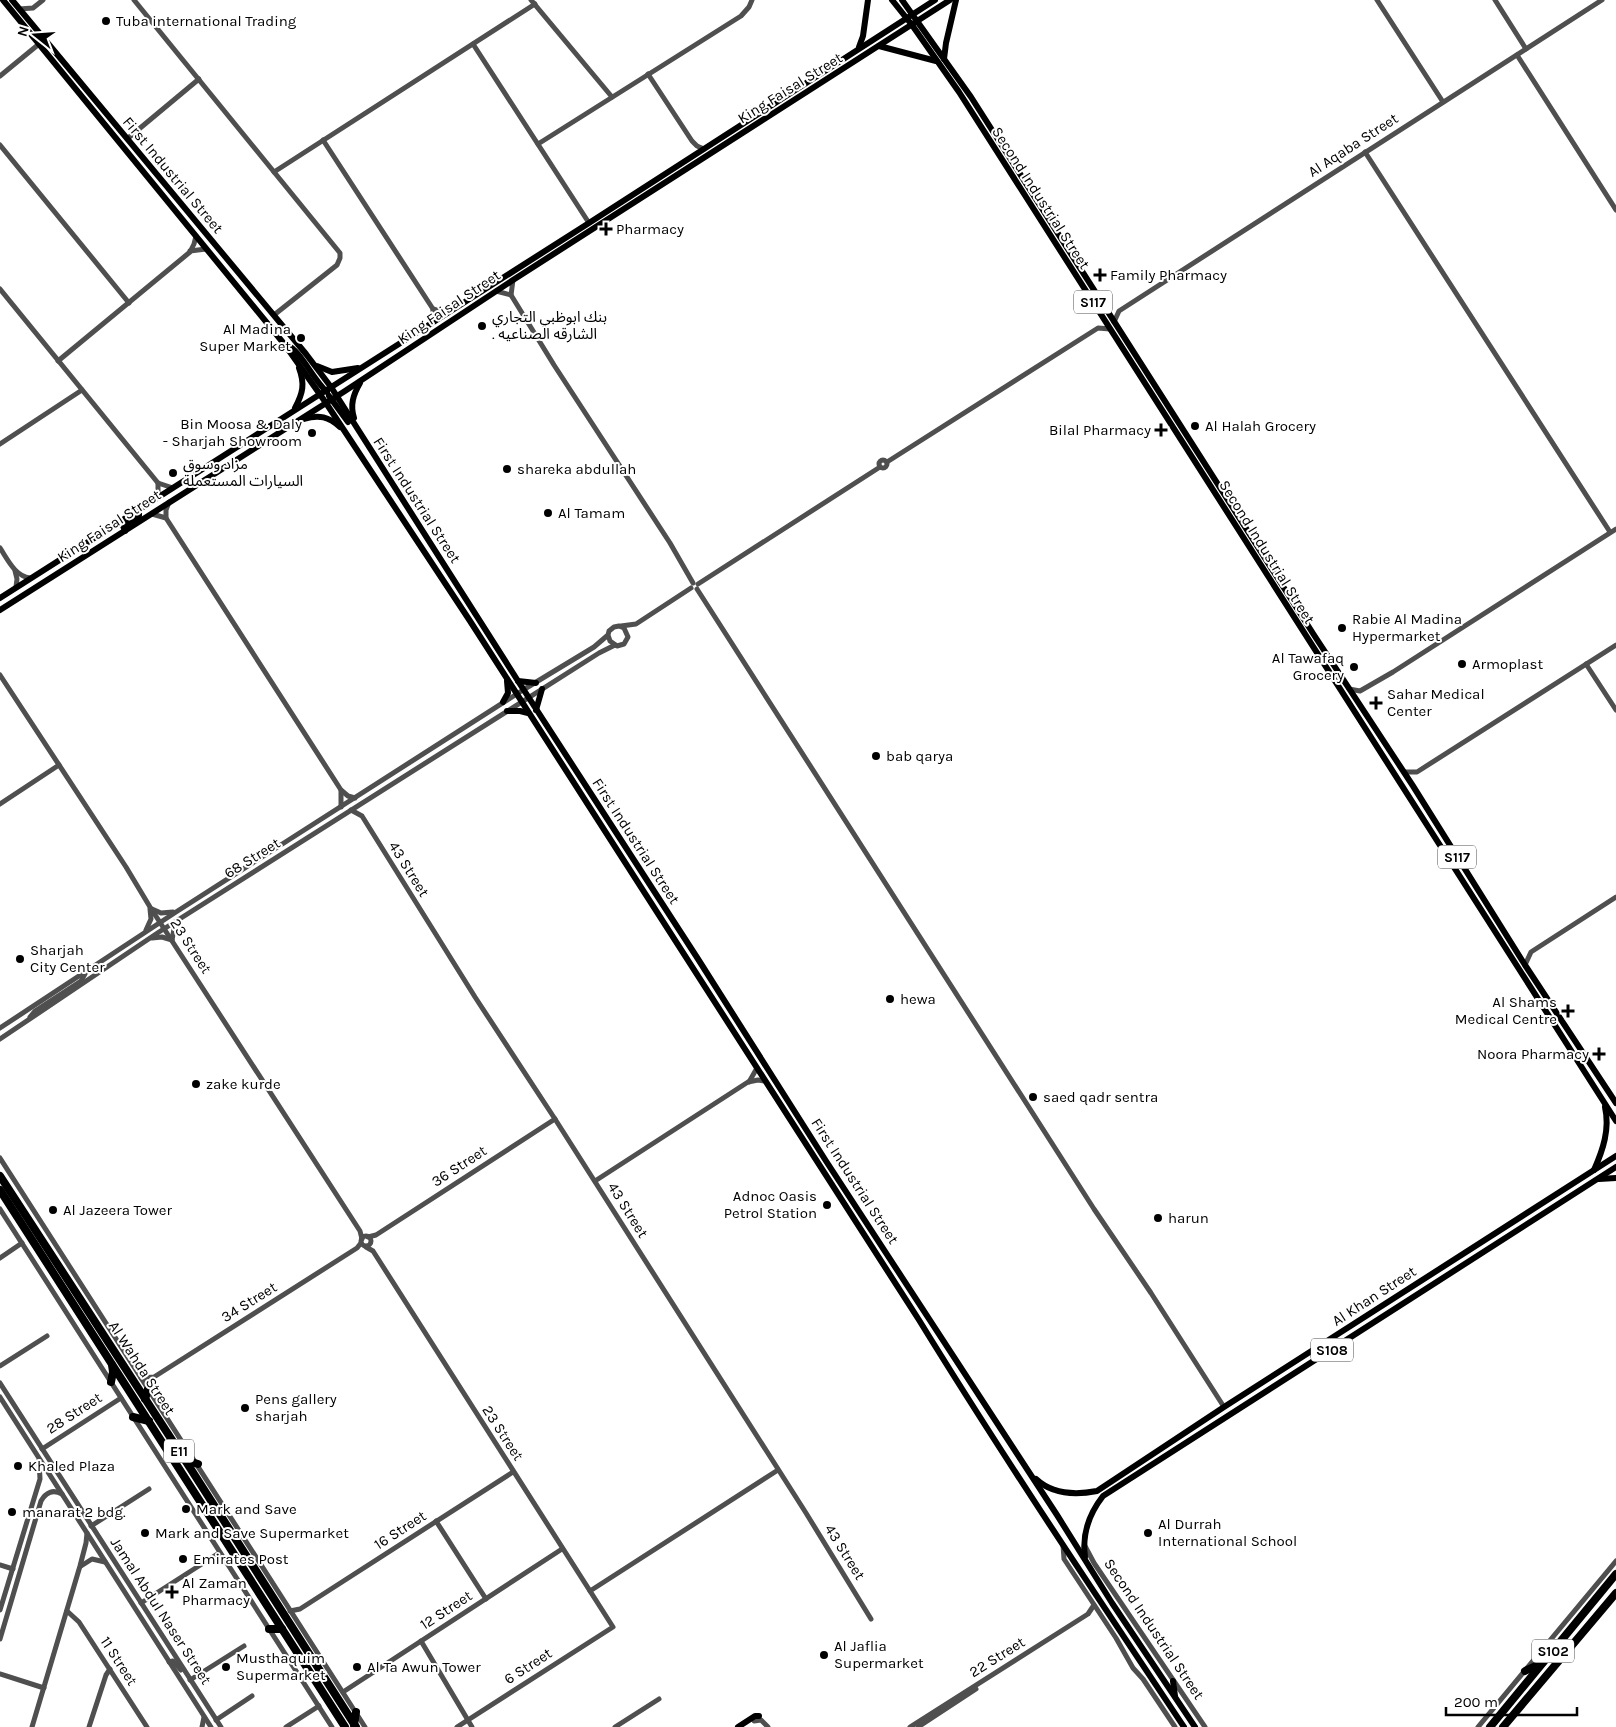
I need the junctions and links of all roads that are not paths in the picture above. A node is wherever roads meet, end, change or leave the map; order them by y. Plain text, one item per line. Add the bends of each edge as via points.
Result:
1 (3, 0) edge
2 (12, 0) edge
3 (43, 0) edge
4 (134, 0) edge
5 (752, 0) edge
6 (868, 0) edge
7 (892, 0) edge
8 (902, 0) edge
9 (935, 0) edge
10 (950, 0) edge
11 (956, 0) edge
12 (1377, 0) edge
13 (1495, 0) edge
14 (1602, 0) edge
15 (533, 2) edge
16 (33, 8) junction
17 (20, 10) junction
18 (910, 16) junction
19 (918, 21) junction
20 (29, 22) junction
21 (912, 26) junction
22 (39, 44) junction
23 (473, 44) junction
24 (879, 46) junction
25 (858, 49) junction
26 (1526, 49) junction
27 (1517, 54) junction
28 (944, 59) junction
29 (936, 61) junction
30 (648, 74) junction
31 (0, 76) edge
32 (199, 79) junction
33 (612, 97) junction
34 (1443, 102) junction
35 (127, 139) junction
36 (323, 140) junction
37 (692, 141) junction
38 (538, 144) junction
39 (0, 145) edge
40 (704, 149) junction
41 (1365, 152) junction
42 (692, 157) junction
43 (274, 172) junction
44 (1616, 210) edge
45 (589, 223) junction
46 (196, 236) junction
47 (206, 249) junction
48 (190, 252) junction
49 (513, 280) junction
50 (0, 289) edge
51 (496, 291) junction
52 (511, 295) junction
53 (129, 303) junction
54 (433, 309) junction
55 (1106, 309) junction
56 (1119, 311) junction
57 (447, 313) junction
58 (274, 315) junction
59 (1102, 317) junction
60 (433, 322) junction
61 (1114, 323) junction
62 (1098, 328) junction
63 (1110, 329) junction
64 (286, 345) junction
65 (58, 360) junction
66 (297, 362) junction
67 (314, 364) junction
68 (362, 368) junction
69 (362, 380) junction
70 (82, 390) junction
71 (326, 390) junction
72 (332, 399) junction
73 (293, 410) junction
74 (294, 423) junction
75 (358, 431) junction
76 (349, 435) junction
77 (0, 444) edge
78 (158, 482) junction
79 (174, 488) junction
80 (158, 498) junction
81 (169, 502) junction
82 (136, 512) junction
83 (152, 514) junction
84 (166, 518) junction
85 (1616, 529) edge
86 (125, 531) junction
87 (1610, 532) junction
88 (0, 548) edge
89 (15, 570) junction
90 (30, 578) junction
91 (695, 586) junction
92 (16, 587) junction
93 (0, 598) edge
94 (0, 610) edge
95 (636, 624) junction
96 (621, 626) junction
97 (608, 635) junction
98 (628, 637) junction
99 (1616, 645) edge
100 (615, 646) junction
101 (1586, 664) junction
102 (0, 675) edge
103 (507, 680) junction
104 (518, 681) junction
105 (536, 683) junction
106 (542, 689) junction
107 (1349, 689) junction
108 (1363, 689) junction
109 (523, 690) junction
110 (516, 694) junction
111 (528, 698) junction
112 (504, 702) junction
113 (521, 702) junction
114 (1357, 702) junction
115 (536, 710) junction
116 (1616, 710) edge
117 (507, 711) junction
118 (528, 714) junction
119 (56, 759) junction
120 (62, 769) junction
121 (51, 772) junction
122 (1404, 772) junction
123 (1417, 772) junction
124 (1413, 786) junction
125 (340, 790) junction
126 (355, 798) junction
127 (361, 803) junction
128 (0, 804) edge
129 (341, 807) junction
130 (351, 810) junction
131 (362, 816) junction
132 (1616, 898) edge
133 (150, 907) junction
134 (176, 912) junction
135 (180, 919) junction
136 (160, 922) junction
137 (164, 929) junction
138 (145, 932) junction
139 (149, 939) junction
140 (172, 940) junction
141 (1517, 952) junction
142 (1531, 952) junction
143 (1525, 965) junction
144 (86, 972) junction
145 (29, 1019) junction
146 (0, 1028) edge
147 (0, 1039) edge
148 (757, 1068) junction
149 (765, 1081) junction
150 (748, 1082) junction
151 (1604, 1101) junction
152 (1616, 1102) edge
153 (555, 1119) junction
154 (1616, 1121) edge
155 (1616, 1156) edge
156 (0, 1158) edge
157 (1616, 1167) edge
158 (1593, 1170) junction
159 (0, 1176) edge
160 (1616, 1178) edge
161 (1596, 1180) junction
162 (595, 1181) junction
163 (0, 1190) edge
164 (0, 1209) edge
165 (366, 1242) junction
166 (22, 1243) junction
167 (0, 1258) edge
168 (96, 1307) junction
169 (94, 1319) junction
170 (48, 1336) dead end
171 (112, 1363) junction
172 (0, 1366) edge
173 (154, 1377) junction
174 (141, 1378) junction
175 (111, 1382) junction
176 (0, 1383) edge
177 (148, 1388) junction
178 (121, 1398) junction
179 (145, 1399) junction
180 (1, 1401) edge
181 (1224, 1407) junction
182 (133, 1417) junction
183 (149, 1421) junction
184 (42, 1449) junction
185 (38, 1457) junction
186 (185, 1460) junction
187 (198, 1464) junction
188 (778, 1470) junction
189 (513, 1472) junction
190 (1031, 1475) junction
191 (148, 1489) dead end
192 (62, 1494) junction
193 (436, 1521) junction
194 (91, 1526) junction
195 (23, 1533) junction
196 (87, 1533) junction
197 (1084, 1544) junction
198 (1063, 1545) junction
199 (562, 1549) junction
200 (219, 1553) junction
201 (1086, 1561) junction
202 (1616, 1561) edge
203 (23, 1562) junction
204 (106, 1563) junction
205 (0, 1566) edge
206 (80, 1566) junction
207 (13, 1569) junction
208 (1616, 1574) edge
209 (590, 1592) junction
210 (1616, 1593) edge
211 (1096, 1597) junction
212 (486, 1598) junction
213 (140, 1603) junction
214 (1094, 1605) junction
215 (300, 1609) junction
216 (0, 1610) edge
217 (67, 1611) junction
218 (290, 1611) junction
219 (1100, 1614) junction
220 (141, 1615) junction
221 (296, 1618) junction
222 (872, 1619) dead end
223 (613, 1627) joint
224 (269, 1629) junction
225 (282, 1629) junction
226 (159, 1630) junction
227 (294, 1630) junction
228 (0, 1639) edge
229 (421, 1641) junction
230 (1139, 1641) junction
231 (244, 1646) dead end
232 (1150, 1646) junction
233 (169, 1662) junction
234 (1544, 1662) junction
235 (110, 1669) junction
236 (1525, 1671) junction
237 (185, 1672) junction
238 (1, 1675) edge
239 (190, 1680) junction
240 (1173, 1681) junction
241 (44, 1688) junction
242 (343, 1692) junction
243 (252, 1696) dead end
244 (1175, 1697) junction
245 (659, 1699) dead end
246 (319, 1706) junction
247 (356, 1712) junction
248 (204, 1716) junction
249 (757, 1718) junction
250 (216, 1720) junction
251 (468, 1720) junction
252 (355, 1726) edge
253 (32, 1727) edge
254 (89, 1727) edge
255 (147, 1727) edge
256 (202, 1727) edge
257 (211, 1727) edge
258 (221, 1727) edge
259 (286, 1727) edge
260 (332, 1727) edge
261 (345, 1727) edge
262 (365, 1727) edge
263 (457, 1727) edge
264 (472, 1727) edge
265 (615, 1727) edge
266 (738, 1727) edge
267 (744, 1727) edge
268 (769, 1727) edge
269 (910, 1727) edge
270 (918, 1727) edge
271 (1175, 1727) edge
272 (1184, 1727) edge
273 (1195, 1727) edge
274 (1205, 1727) edge
275 (1478, 1727) edge
276 (1490, 1727) edge
277 (1503, 1727) edge

1 - 22 main road, First Industrial Street
2 - 17 main road, First Industrial Street
3 - 16 street
4 - 32 street
5 - 30 street via 741,16
6 - 25 main road
7 - 18 main road, Second Industrial Street / S117
8 - 18 main road, Second Industrial Street / S117
9 - 18 main road, King Faisal Street
10 - 19 main road, King Faisal Street
11 - 28 main road
12 - 34 street
13 - 26 street
14 - 26 street, Al Aqaba Street
15 - 23 street
15 - 33 street
16 - 17 street
16 - 20 street
17 - 20 main road, First Industrial Street
18 - 19 main road, Second Industrial Street / S117
18 - 21 main road, Second Industrial Street / S117
18 - 25 main road, King Faisal Street
19 - 21 main road, King Faisal Street
19 - 28 main road, Second Industrial Street / S117
20 - 35 main road, First Industrial Street
21 - 24 main road, King Faisal Street
21 - 29 main road, Second Industrial Street / S117
22 - 31 street
22 - 46 main road, First Industrial Street
23 - 36 street
23 - 38 street
24 - 29 main road
24 - 49 main road, King Faisal Street
25 - 40 main road, King Faisal Street
26 - 27 street, Al Aqaba Street
27 - 34 street, Al Aqaba Street
27 - 44 street
28 - 55 main road, Second Industrial Street / S117
29 - 59 main road, Second Industrial Street / S117
30 - 33 street
30 - 37 street
32 - 35 street
32 - 43 street
33 - 38 street
34 - 41 street, Al Aqaba Street
35 - 58 main road, First Industrial Street
36 - 43 street
36 - 54 street
37 - 40 street
37 - 42 street
38 - 45 street
39 - 53 street
40 - 42 main road, King Faisal Street
41 - 56 street, Al Aqaba Street
41 - 87 street
42 - 45 main road, King Faisal Street
43 - 58 street via 338,249 340,258 336,265
45 - 57 main road, King Faisal Street
46 - 47 main road, First Industrial Street
46 - 48 street
47 - 48 street
47 - 64 main road, First Industrial Street
48 - 53 street
49 - 51 main road, King Faisal Street
49 - 52 street
50 - 65 street
51 - 52 street
51 - 69 main road, King Faisal Street
52 - 91 street
53 - 65 street
54 - 57 street
54 - 60 street
55 - 56 street
55 - 61 main road, Second Industrial Street / S117
56 - 61 street
57 - 60 main road, King Faisal Street
58 - 67 main road, First Industrial Street
59 - 62 street
59 - 63 main road, Second Industrial Street / S117
60 - 68 main road, King Faisal Street
61 - 107 main road, Second Industrial Street / S117
62 - 63 street
62 - 91 street via 887,462 881,461 880,467
63 - 151 main road, Second Industrial Street / S117
64 - 66 main road, First Industrial Street
64 - 71 main road via 294,350
65 - 70 street
66 - 71 main road, First Industrial Street
66 - 73 main road via 303,389
67 - 68 main road via 332,372
67 - 71 main road, First Industrial Street
68 - 71 main road, King Faisal Street
69 - 72 main road, King Faisal Street
69 - 75 main road via 352,404
70 - 77 street
70 - 78 street
71 - 72 main road
71 - 72 main road, First Industrial Street
71 - 73 main road, King Faisal Street
72 - 74 main road, King Faisal Street
72 - 75 main road
72 - 76 main road, First Industrial Street
73 - 79 main road, King Faisal Street
74 - 76 main road via 311,417 325,417
74 - 81 main road, King Faisal Street
75 - 104 main road, First Industrial Street
76 - 103 main road, First Industrial Street
78 - 79 street
78 - 80 street
79 - 80 main road, King Faisal Street
80 - 82 main road, King Faisal Street
81 - 83 main road, King Faisal Street
81 - 84 street
82 - 86 main road via 139,515 123,527
82 - 90 main road, King Faisal Street
83 - 84 street
83 - 86 main road, King Faisal Street
84 - 125 street
85 - 87 street
86 - 94 main road, King Faisal Street
87 - 108 street
88 - 89 street
89 - 90 street
89 - 92 street
90 - 92 main road, King Faisal Street
91 - 95 street
91 - 181 street
92 - 93 main road, King Faisal Street
95 - 96 street
95 - 98 street
96 - 97 street via 614,627
96 - 98 street
97 - 100 street
97 - 105 street, 68 Street
98 - 100 street via 624,644
99 - 101 street
100 - 106 street, 68 Street
101 - 116 street
101 - 123 street
102 - 119 street, 23 Street
103 - 110 main road, First Industrial Street
103 - 112 main road via 508,693
104 - 105 main road
104 - 109 main road, First Industrial Street
105 - 109 street, 68 Street
106 - 111 street, 68 Street
106 - 115 main road
107 - 108 street
107 - 114 main road, Second Industrial Street / S117
108 - 114 street
109 - 110 street, 68 Street
109 - 111 main road, First Industrial Street
110 - 112 street, 68 Street
110 - 113 main road, First Industrial Street
111 - 113 street, 68 Street
111 - 115 main road, First Industrial Street
112 - 126 street, 68 Street
113 - 117 street, 68 Street
113 - 118 main road, First Industrial Street
114 - 122 main road, Second Industrial Street / S117
115 - 190 main road, First Industrial Street
117 - 118 main road
117 - 127 street, 68 Street
118 - 148 main road, First Industrial Street
119 - 120 street, 23 Street
119 - 121 street
120 - 121 street
120 - 133 street, 23 Street
121 - 128 street
122 - 123 street
122 - 124 main road, Second Industrial Street / S117
123 - 124 street
124 - 141 main road, Second Industrial Street / S117
125 - 126 street
125 - 129 street
126 - 129 street, 68 Street
127 - 130 street, 68 Street
127 - 131 street, 43 Street
129 - 134 street, 68 Street
130 - 131 street, 43 Street
130 - 135 street, 68 Street
131 - 153 street, 43 Street
132 - 142 street
133 - 134 street via 164,913
133 - 136 street, 23 Street
133 - 138 street via 151,919
134 - 136 street, 68 Street
135 - 137 street, 68 Street
135 - 140 street
136 - 137 street, 23 Street
136 - 138 street, 68 Street
137 - 139 street, 68 Street
137 - 140 street, 23 Street
138 - 144 street, 68 Street
139 - 140 street via 162,937
139 - 145 street, 68 Street
140 - 165 street, 23 Street
141 - 142 street
141 - 143 main road, Second Industrial Street / S117
142 - 143 street
143 - 152 main road, Second Industrial Street / S117
144 - 145 street via 80,981 35,1011
144 - 146 street, 68 Street
145 - 147 street, 68 Street
148 - 149 main road, First Industrial Street
148 - 150 street
149 - 150 street
149 - 198 main road, First Industrial Street
150 - 162 street
151 - 154 main road, Second Industrial Street / S117
151 - 158 main road via 1607,1127
153 - 162 street, 43 Street
153 - 165 street, 36 Street
155 - 158 main road, Al Khan Street / S108
156 - 168 street
157 - 161 main road, Al Khan Street / S108
158 - 181 main road, Al Khan Street / S108
159 - 169 highway, Al Wahda Street / E11
160 - 161 main road
161 - 197 main road, Al Khan Street / S108 via 1103,1496 1090,1517
162 - 188 street, 43 Street
163 - 171 highway, Al Wahda Street / E11
164 - 166 street
165 - 173 street, 34 Street
165 - 189 street, 23 Street
166 - 167 street
166 - 175 street
168 - 169 highway
168 - 174 street
169 - 179 highway, Al Wahda Street / E11
170 - 172 street
171 - 175 highway
171 - 183 highway, Al Wahda Street / E11
173 - 174 street, 34 Street
173 - 177 street, 34 Street
174 - 177 street
175 - 178 street
176 - 184 street, Jamal Abdul Naser Street
177 - 179 highway
177 - 187 street
178 - 182 street
178 - 184 street, 28 Street
179 - 186 highway, Al Wahda Street / E11
180 - 185 street, Jamal Abdul Naser Street
181 - 190 main road, Al Khan Street / S108 via 1096,1491 1076,1494 1061,1491 1043,1485
182 - 183 highway
182 - 200 street
183 - 225 highway, Al Wahda Street / E11
184 - 194 street, Jamal Abdul Naser Street
185 - 192 street, Jamal Abdul Naser Street
185 - 195 street via 40,1479
186 - 187 highway
186 - 227 highway, Al Wahda Street / E11
187 - 218 street
188 - 209 street
188 - 222 street, 43 Street
189 - 193 street, 16 Street
189 - 199 street, 23 Street
190 - 201 main road, First Industrial Street
191 - 194 street
192 - 196 street, Jamal Abdul Naser Street
192 - 203 street via 52,1491 43,1498
193 - 212 street
193 - 215 street, 16 Street
194 - 213 street, Jamal Abdul Naser Street
195 - 203 street via 28,1537
195 - 207 street
196 - 204 street, Jamal Abdul Naser Street
196 - 206 street
197 - 201 main road
197 - 232 street, Second Industrial Street
198 - 211 main road, First Industrial Street
198 - 214 street via 1064,1559
199 - 209 street, 23 Street
199 - 212 street, 12 Street
200 - 213 street
200 - 224 street
201 - 230 main road, First Industrial Street
202 - 236 street
203 - 228 street
204 - 206 street via 92,1560
204 - 220 street, Jamal Abdul Naser Street
205 - 207 street
206 - 217 street
207 - 216 street
208 - 234 highway, S102
209 - 223 street, 23 Street
210 - 277 highway, S102
211 - 214 main road
211 - 272 main road, First Industrial Street
212 - 229 street, 12 Street
213 - 226 street, Jamal Abdul Naser Street
214 - 219 street
214 - 269 street, 22 Street via 1088,1614
215 - 218 street, 16 Street
215 - 221 street
217 - 235 street, 11 Street via 79,1622
217 - 241 street
218 - 221 street
219 - 270 street, 22 Street via 1087,1617
219 - 271 street
220 - 226 street via 155,1634
220 - 233 street, Jamal Abdul Naser Street
221 - 227 highway
221 - 242 street
223 - 251 street, 6 Street
224 - 225 highway
224 - 246 street
225 - 261 highway, Al Wahda Street / E11
226 - 237 street, Jamal Abdul Naser Street
227 - 252 highway, Al Wahda Street / E11
229 - 242 street, 12 Street
229 - 251 street
230 - 232 main road
230 - 244 main road, First Industrial Street
231 - 239 street
232 - 240 street, Second Industrial Street
233 - 237 street via 173,1661
233 - 248 street, Jamal Abdul Naser Street
234 - 236 highway
234 - 276 highway, S102
235 - 254 street
235 - 255 street, 11 Street
236 - 275 street
237 - 239 street, Jamal Abdul Naser Street
238 - 241 street
239 - 250 street, Jamal Abdul Naser Street
240 - 244 main road
240 - 274 street, Second Industrial Street
241 - 253 street
242 - 247 street
243 - 250 street
244 - 273 main road, First Industrial Street
245 - 265 street
246 - 259 street
246 - 260 street
247 - 252 highway
247 - 262 street
248 - 256 street
248 - 257 street, Jamal Abdul Naser Street
249 - 266 main road via 755,1716
249 - 267 main road
249 - 268 street
250 - 258 street, Jamal Abdul Naser Street
251 - 263 street, 6 Street
251 - 264 street

